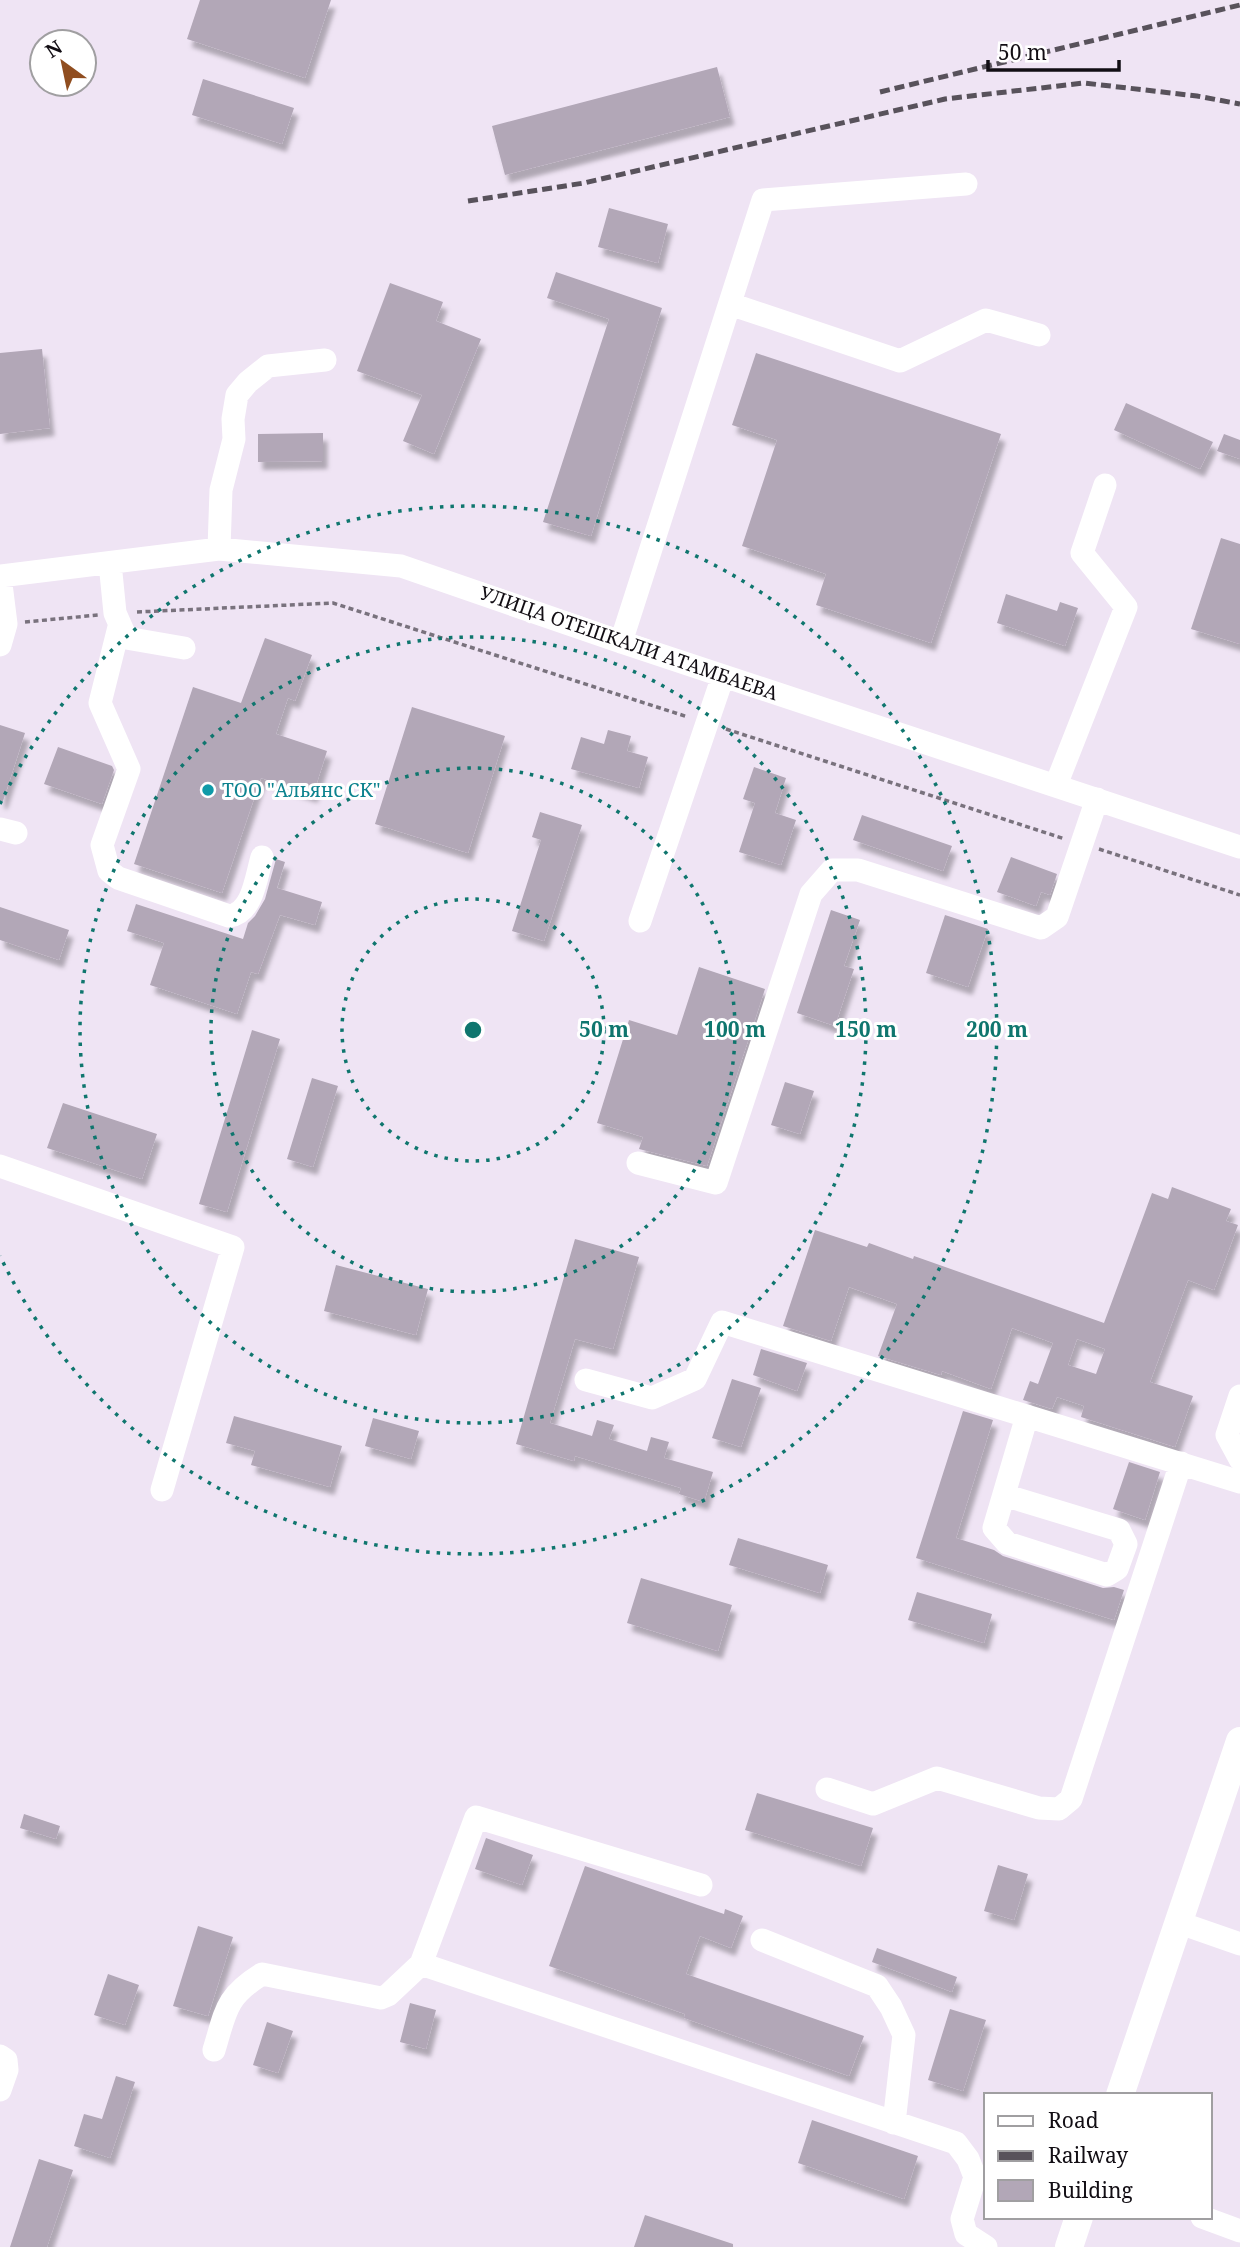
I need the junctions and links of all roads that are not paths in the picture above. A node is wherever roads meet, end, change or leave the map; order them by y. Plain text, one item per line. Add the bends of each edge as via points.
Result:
1 (966, 184) dead end
2 (730, 304) junction
3 (1039, 335) dead end
4 (325, 360) dead end
5 (1105, 485) dead end
6 (219, 549) junction
7 (110, 563) junction
8 (0, 576) edge
9 (117, 620) junction
10 (3, 635) edge
11 (621, 642) junction
12 (184, 648) dead end
13 (723, 676) junction
14 (1056, 785) junction
15 (1097, 799) junction
16 (1240, 847) edge
17 (262, 857) dead end
18 (640, 921) dead end
19 (638, 1163) dead end
20 (0, 1166) edge
21 (586, 1380) dead end
22 (1240, 1396) edge
23 (1027, 1416) junction
24 (1240, 1459) edge
25 (1181, 1463) junction
26 (1240, 1482) edge
27 (162, 1490) dead end
28 (1004, 1495) junction
29 (1240, 1741) edge
30 (827, 1789) dead end
31 (701, 1885) dead end
32 (1177, 1923) junction
33 (762, 1940) dead end
34 (1240, 1944) edge
35 (421, 1964) junction
36 (214, 2050) dead end
37 (0, 2056) edge
38 (0, 2090) edge
39 (1121, 2093) edge
40 (894, 2123) junction
41 (1078, 2219) edge
42 (1207, 2219) edge
43 (1240, 2231) edge
44 (986, 2247) edge
45 (1069, 2247) edge

1 - 2 street via 763,200
2 - 3 street via 900,361 986,320
2 - 11 street
4 - 6 street via 268,366 237,395 234,439 221,490
5 - 14 street via 1082,553 1126,607
6 - 7 street, УЛИЦА ОТЕШКАЛИ АТАМБАЕВА
6 - 11 street, УЛИЦА ОТЕШКАЛИ АТАМБАЕВА via 401,566
7 - 8 street, УЛИЦА ОТЕШКАЛИ АТАМБАЕВА
7 - 9 street
8 - 10 street
9 - 12 street via 125,638
9 - 17 street via 100,703 129,769 102,845 109,871 229,916 239,915 247,906
11 - 13 street, УЛИЦА ОТЕШКАЛИ АТАМБАЕВА
13 - 14 street, УЛИЦА ОТЕШКАЛИ АТАМБАЕВА
13 - 18 street
14 - 15 street, УЛИЦА ОТЕШКАЛИ АТАМБАЕВА
15 - 16 street, УЛИЦА ОТЕШКАЛИ АТАМБАЕВА
15 - 19 street via 1057,917 1041,928 858,870 832,870 811,894 716,1183
20 - 27 street via 233,1248
21 - 23 street via 652,1398 695,1380 722,1322
22 - 24 street via 1227,1435
23 - 25 street
23 - 28 street
25 - 26 street
25 - 30 street via 1071,1799 1059,1809 1039,1808 937,1778 873,1804
28 - 28 street via 994,1528 1007,1543 1107,1575 1117,1569 1126,1544 1118,1530
29 - 32 main road
31 - 35 street via 476,1817
32 - 34 street
32 - 39 main road
33 - 40 street via 877,1986 904,2035
35 - 36 street via 381,1998 262,1973 229,2003
35 - 40 street
37 - 38 street via 6,2060 7,2070
40 - 44 street via 956,2143 968,2159 975,2177 962,2219 966,2234
41 - 45 main road
42 - 43 street

